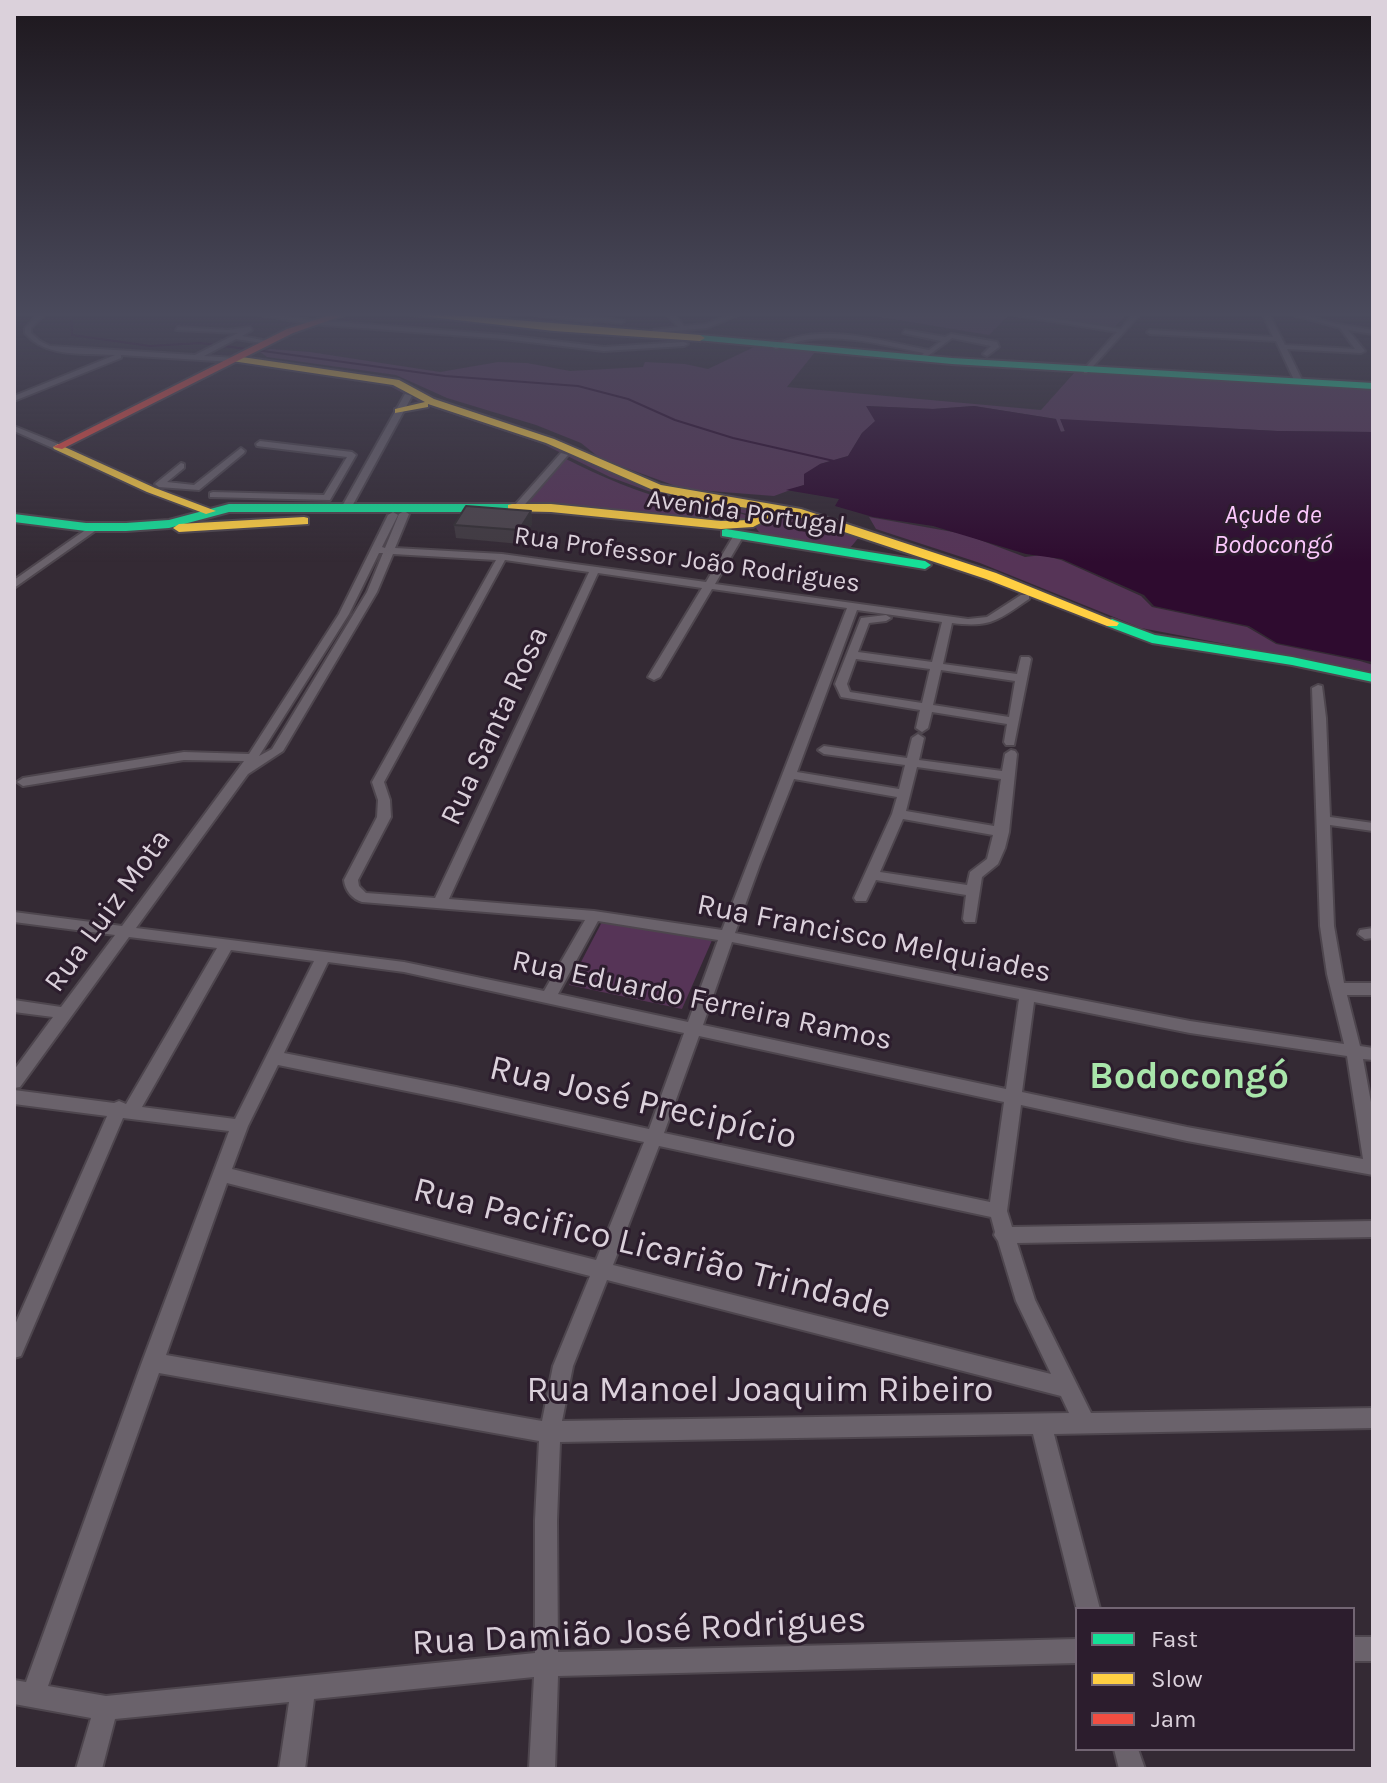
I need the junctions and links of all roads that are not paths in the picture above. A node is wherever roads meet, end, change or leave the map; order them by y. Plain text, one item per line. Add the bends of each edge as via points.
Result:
1 (162, 395) edge
2 (396, 395) edge
3 (420, 395) edge
4 (410, 404) junction
5 (14, 428) edge
6 (260, 444) dead end
7 (58, 447) junction
8 (241, 451) dead end
9 (564, 455) junction
10 (181, 466) dead end
11 (338, 479) junction
12 (362, 479) junction
13 (155, 487) junction
14 (276, 508) junction
15 (517, 508) junction
16 (345, 510) junction
17 (210, 512) junction
18 (797, 512) junction
19 (398, 515) junction
20 (14, 518) edge
21 (263, 525) junction
22 (92, 527) junction
23 (752, 529) junction
24 (867, 534) junction
25 (384, 550) junction
26 (846, 553) junction
27 (502, 557) junction
28 (595, 570) junction
29 (14, 585) edge
30 (711, 586) junction
31 (1025, 597) junction
32 (853, 605) junction
33 (948, 618) junction
34 (926, 623) dead end
35 (853, 655) junction
36 (1025, 659) dead end
37 (935, 666) junction
38 (654, 677) dead end
39 (1373, 677) edge
40 (1021, 678) junction
41 (1318, 688) dead end
42 (1373, 688) edge
43 (927, 708) junction
44 (1014, 721) junction
45 (824, 750) dead end
46 (911, 762) junction
47 (248, 764) junction
48 (790, 775) junction
49 (1008, 776) junction
50 (23, 782) dead end
51 (905, 794) junction
52 (899, 814) junction
53 (1323, 820) junction
54 (1373, 827) edge
55 (1002, 832) junction
56 (872, 875) junction
57 (973, 891) junction
58 (861, 898) dead end
59 (440, 903) junction
60 (594, 916) junction
61 (14, 917) edge
62 (970, 919) dead end
63 (126, 932) junction
64 (728, 938) junction
65 (226, 945) junction
66 (324, 955) junction
67 (1338, 989) junction
68 (1373, 989) edge
69 (549, 996) junction
70 (1027, 996) junction
71 (14, 1006) edge
72 (66, 1013) junction
73 (695, 1027) junction
74 (1354, 1054) junction
75 (1373, 1054) edge
76 (275, 1058) junction
77 (14, 1082) edge
78 (1013, 1096) junction
79 (14, 1097) edge
80 (125, 1109) junction
81 (240, 1126) junction
82 (654, 1138) junction
83 (1373, 1167) edge
84 (221, 1174) junction
85 (998, 1211) junction
86 (1373, 1229) edge
87 (1003, 1235) junction
88 (601, 1270) junction
89 (14, 1349) edge
90 (152, 1362) junction
91 (1068, 1388) junction
92 (1373, 1418) edge
93 (1085, 1423) junction
94 (1041, 1424) junction
95 (548, 1432) junction
96 (1087, 1607) edge
97 (1075, 1651) edge
98 (547, 1664) junction
99 (303, 1688) junction
100 (23, 1694) edge
101 (106, 1708) junction
102 (89, 1769) edge
103 (292, 1769) edge
104 (542, 1769) edge

1 - 7 street
2 - 4 street
3 - 18 street via 550,441 657,488
4 - 9 street
4 - 12 street
5 - 7 street
6 - 11 street via 352,455
7 - 13 street
8 - 13 street via 198,487
9 - 15 street
9 - 23 street via 638,489 734,510
10 - 13 street
11 - 12 street
11 - 17 street via 327,498
12 - 16 street
13 - 17 street
14 - 16 street, Avenida Portugal
14 - 17 street, Avenida Portugal
14 - 21 street via 275,516
15 - 16 street, Avenida Portugal
15 - 23 street, Avenida Portugal
17 - 21 street, Avenida Portugal
17 - 22 street, Avenida Portugal
18 - 23 street, Avenida Portugal via 772,513
18 - 24 street, Avenida Portugal
19 - 21 street, Avenida Portugal
19 - 23 street, Avenida Portugal via 566,515
19 - 25 street, Rua Luiz Mota
20 - 22 street, Avenida Portugal
22 - 29 street
23 - 26 street, Avenida Portugal
23 - 30 street
24 - 26 street via 861,545
24 - 39 street, Avenida Portugal via 1143,636
25 - 27 street, Rua Professor João Rodrigues
25 - 47 street, Rua Luiz Mota via 361,613 277,751
26 - 31 street, Avenida Portugal via 944,568
27 - 28 street, Rua Professor João Rodrigues
27 - 59 street, Rua Francisco Melquiades via 378,782 384,817 351,880 362,897
28 - 30 street, Rua Professor João Rodrigues
28 - 59 street, Rua Santa Rosa
30 - 32 street, Rua Professor João Rodrigues
30 - 38 street
31 - 33 street, Rua Professor João Rodrigues via 990,620
31 - 42 street, Avenida Portugal via 1145,643
32 - 33 street, Rua Professor João Rodrigues
32 - 48 street
33 - 37 street
34 - 35 street via 866,618
35 - 37 street
35 - 43 street via 841,684 845,695
36 - 40 street
37 - 40 street
37 - 43 street
40 - 44 street
41 - 53 street
43 - 44 street
43 - 46 street
44 - 49 street
45 - 46 street
46 - 49 street
46 - 51 street
47 - 50 street via 184,756
47 - 63 street, Rua Luiz Mota
48 - 51 street
48 - 64 street
49 - 55 street
51 - 52 street
52 - 55 street
52 - 56 street
53 - 54 street
53 - 67 street via 1327,926
55 - 57 street via 993,861 975,875
56 - 57 street
56 - 58 street
57 - 62 street
59 - 60 street, Rua Francisco Melquiades
60 - 64 street, Rua Francisco Melquiades
60 - 69 street
61 - 63 street, Rua Eduardo Ferreira Ramos
63 - 65 street, Rua Eduardo Ferreira Ramos
63 - 72 street, Rua Luiz Mota
64 - 70 street, Rua Francisco Melquiades
64 - 73 street
65 - 66 street, Rua Eduardo Ferreira Ramos
65 - 80 street
66 - 69 street, Rua Eduardo Ferreira Ramos
66 - 76 street
67 - 68 street
67 - 74 street
69 - 73 street, Rua Eduardo Ferreira Ramos
70 - 74 street, Rua Francisco Melquiades
70 - 78 street
71 - 72 street
72 - 77 street, Rua Luiz Mota
73 - 78 street, Rua Eduardo Ferreira Ramos
73 - 82 street
74 - 75 street, Rua Francisco Melquiades
74 - 83 street
76 - 81 street
76 - 82 street, Rua José Precipício
78 - 83 street, Rua Eduardo Ferreira Ramos
78 - 85 street
79 - 80 street
80 - 81 street
80 - 89 street
81 - 84 street
82 - 85 street, Rua José Precipício
82 - 88 street
84 - 88 street, Rua Pacifico Licarião Trindade
84 - 90 street
85 - 87 street
86 - 87 street
87 - 91 street via 1026,1301
88 - 91 street, Rua Pacifico Licarião Trindade
88 - 95 street via 563,1366
90 - 95 street, Rua Manoel Joaquim Ribeiro
90 - 100 street
91 - 93 street
92 - 93 street, Rua Manoel Joaquim Ribeiro
93 - 94 street, Rua Manoel Joaquim Ribeiro
94 - 95 street, Rua Manoel Joaquim Ribeiro
94 - 96 street
95 - 98 street
97 - 98 street, Rua Damião José Rodrigues
98 - 99 street, Rua Damião José Rodrigues
98 - 104 street
99 - 101 street, Rua Damião José Rodrigues
99 - 103 street
100 - 101 street, Rua Damião José Rodrigues
101 - 102 street

